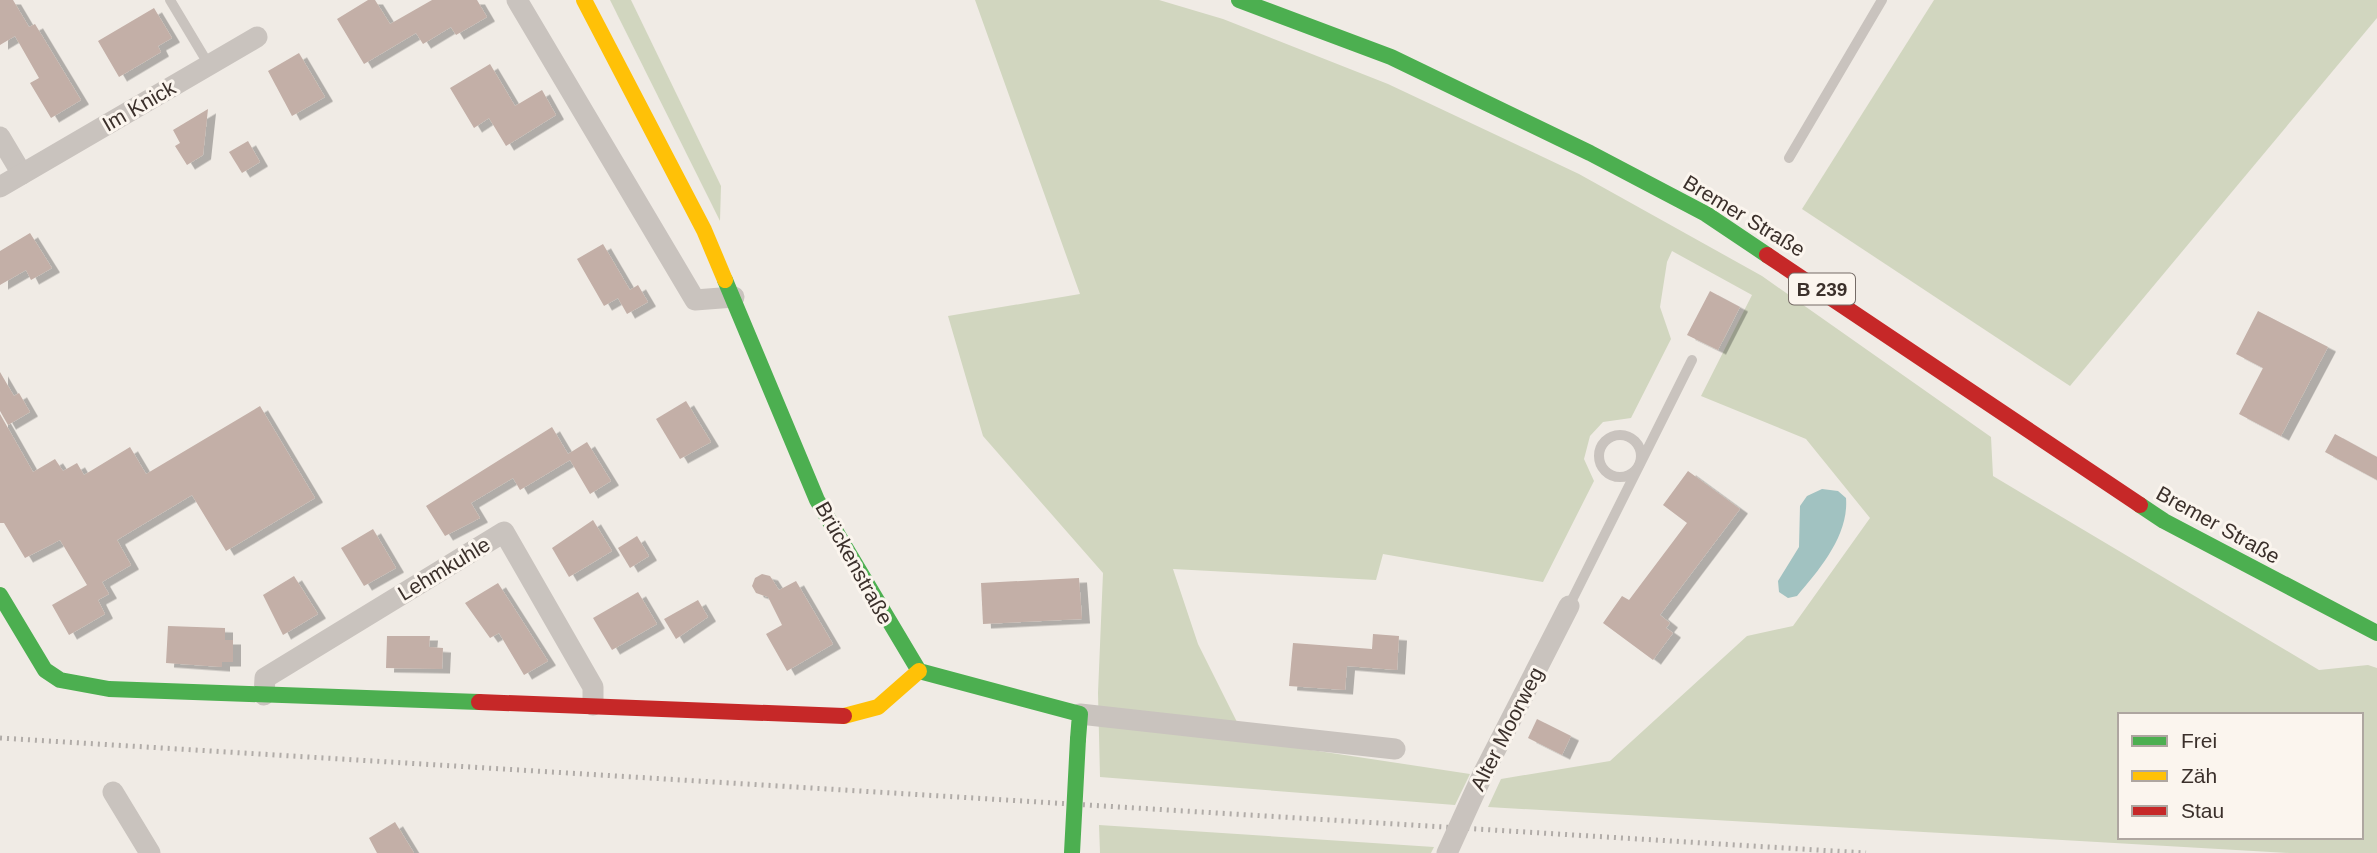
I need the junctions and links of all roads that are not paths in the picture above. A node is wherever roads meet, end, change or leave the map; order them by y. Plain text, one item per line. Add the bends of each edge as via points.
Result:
1 (170, 0) edge
2 (517, 0) edge
3 (584, 0) edge
4 (1239, 0) edge
5 (1882, 0) edge
6 (257, 37) dead end
7 (209, 65) junction
8 (0, 136) edge
9 (1789, 158) dead end
10 (22, 174) junction
11 (0, 187) edge
12 (734, 298) junction
13 (1692, 360) dead end
14 (1640, 464) junction
15 (0, 595) edge
16 (1569, 606) joint
17 (2377, 633) edge
18 (919, 671) junction
19 (264, 695) junction
20 (593, 705) junction
21 (1080, 714) junction
22 (1395, 749) dead end
23 (113, 792) dead end
24 (150, 853) edge
25 (1072, 853) edge
26 (1447, 853) edge

1 - 7 lane
2 - 12 street via 695,300
3 - 12 street, Brückenstraße via 704,230
4 - 17 street, Bremer Straße / B 239 via 1391,57 1706,214 2164,521
5 - 9 lane
6 - 7 street, Im Knick
7 - 10 street, Im Knick
8 - 10 street
10 - 11 street, Im Knick
12 - 18 street, Brückenstraße via 817,500
13 - 14 lane
14 - 14 lane via 1639,448 1628,436 1611,437 1600,449 1601,465 1612,476 1628,476
14 - 16 lane
15 - 19 street via 45,670 60,680 108,689
16 - 26 street, Alter Moorweg, bridge
18 - 20 street via 878,707 850,716
18 - 21 street
19 - 20 street
19 - 20 street, Lehmkuhle via 265,678 505,532 593,687
21 - 22 street
21 - 25 street, bridge
23 - 24 street

